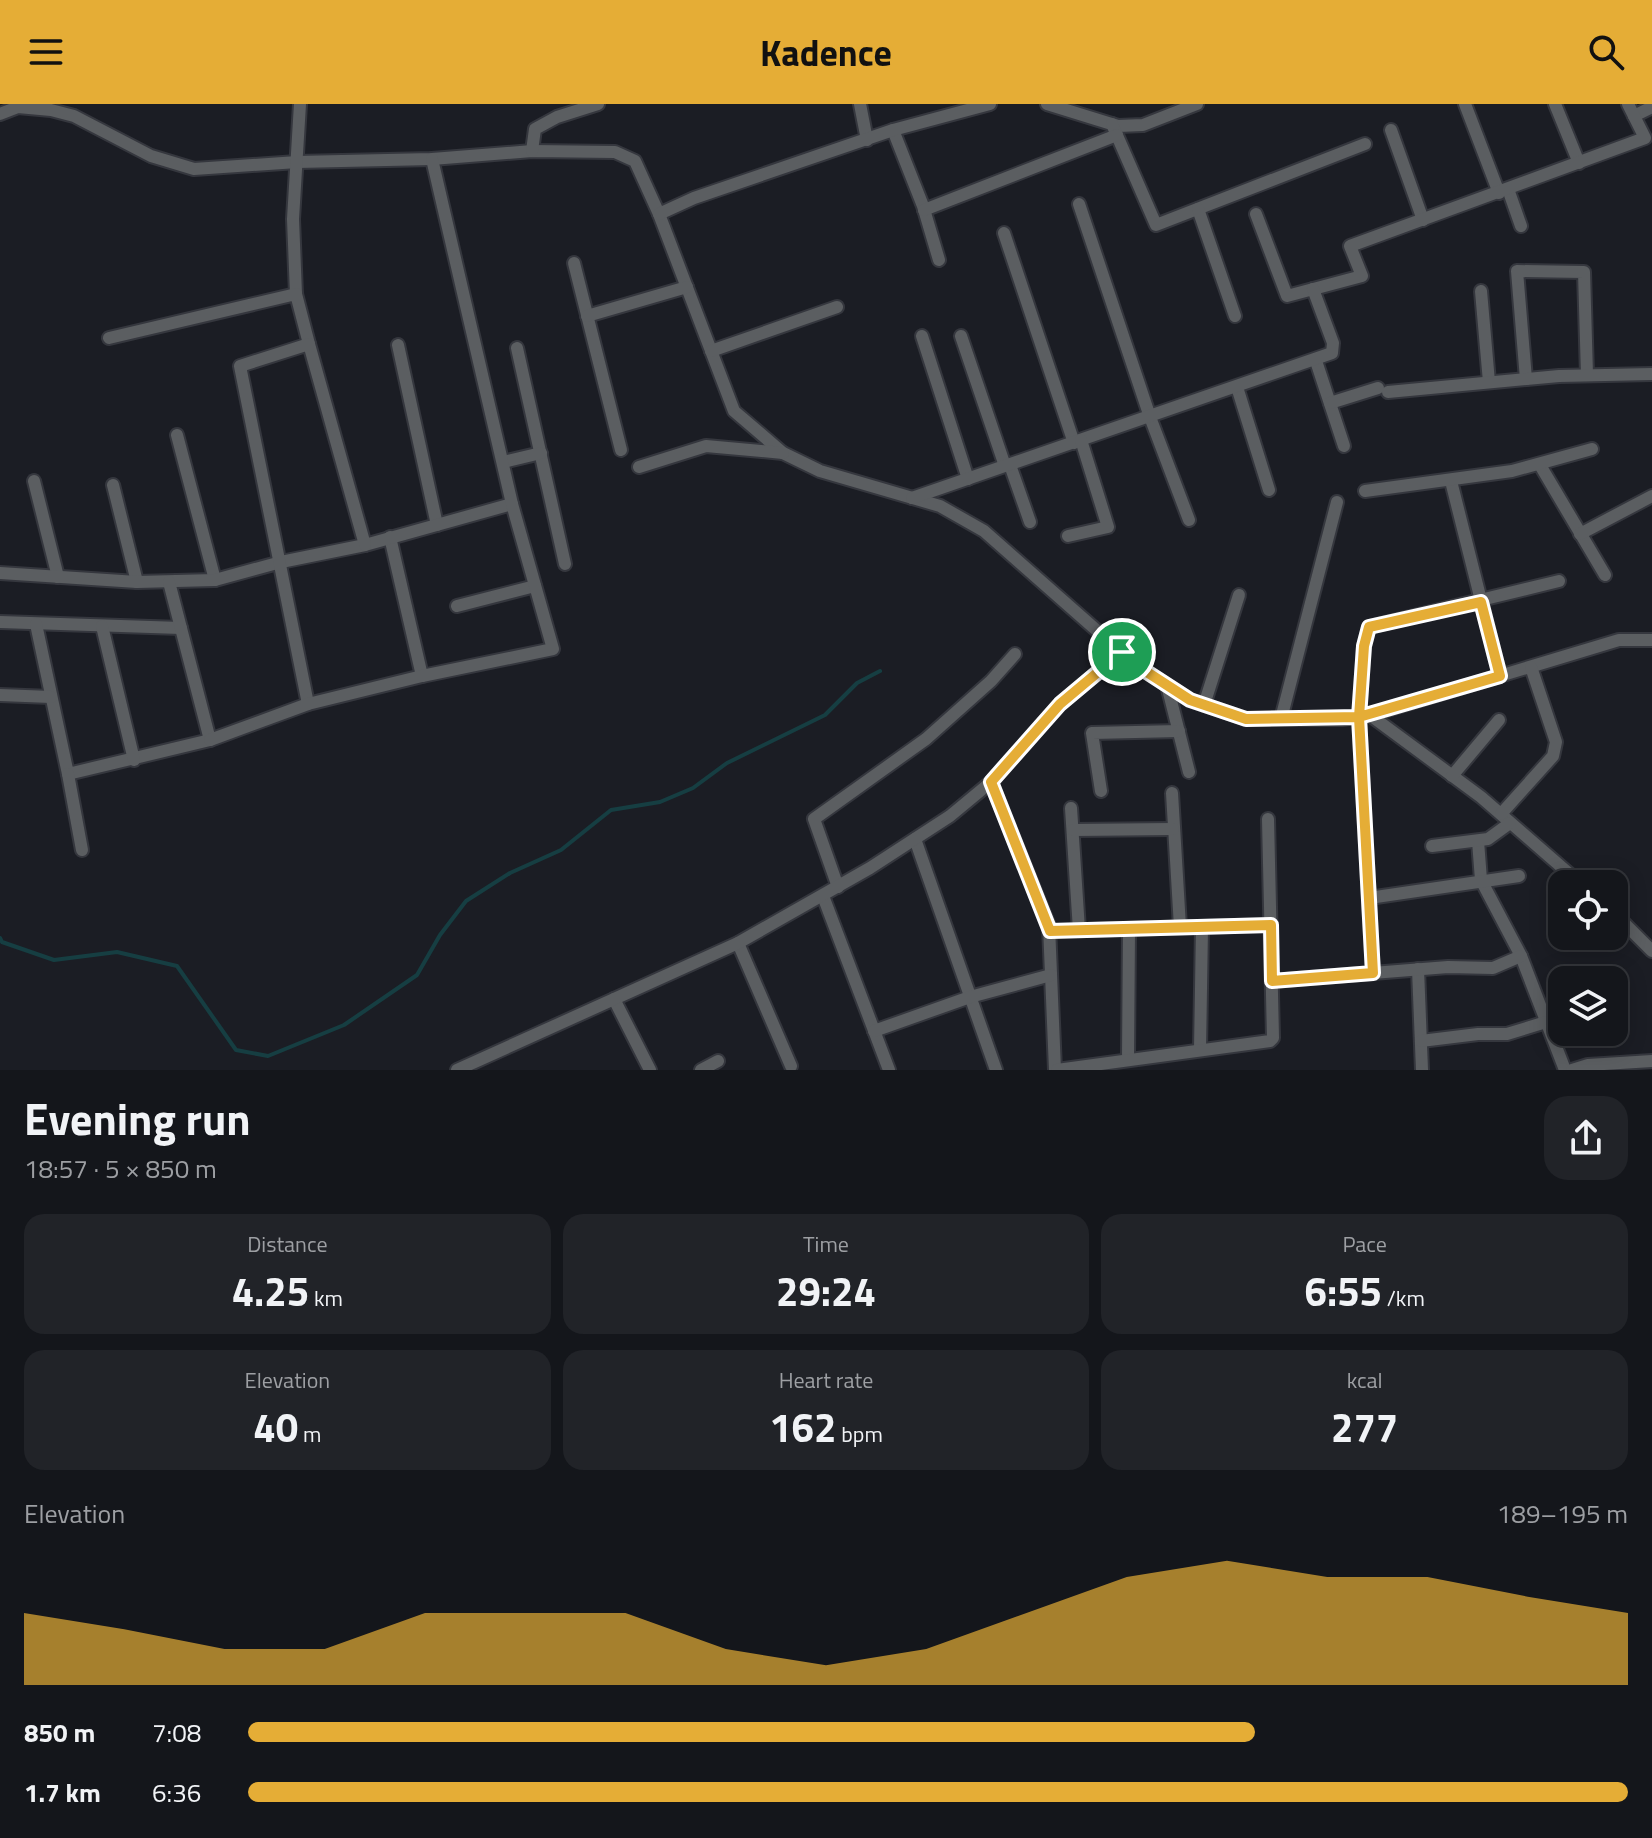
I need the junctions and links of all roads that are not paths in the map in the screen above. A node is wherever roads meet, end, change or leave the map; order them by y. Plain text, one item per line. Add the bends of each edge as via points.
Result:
1 (300, 104) edge
2 (598, 104) edge
3 (860, 104) edge
4 (990, 104) edge
5 (1047, 104) edge
6 (1197, 104) edge
7 (1465, 104) edge
8 (1555, 104) edge
9 (1652, 107) edge
10 (1631, 110) edge
11 (0, 114) edge
12 (1114, 129) junction
13 (893, 130) junction
14 (1391, 130) dead end
15 (867, 140) junction
16 (1365, 144) dead end
17 (532, 151) junction
18 (432, 159) junction
19 (297, 162) junction
20 (1579, 163) junction
21 (1504, 191) junction
22 (1079, 204) dead end
23 (1198, 209) junction
24 (924, 210) junction
25 (659, 214) junction
26 (1256, 214) dead end
27 (1423, 220) junction
28 (1521, 226) dead end
29 (1004, 233) dead end
30 (939, 260) dead end
31 (574, 263) dead end
32 (687, 287) junction
33 (1313, 289) junction
34 (1481, 291) dead end
35 (296, 294) junction
36 (837, 307) dead end
37 (587, 316) junction
38 (1235, 316) dead end
39 (922, 336) dead end
40 (961, 336) dead end
41 (109, 338) dead end
42 (309, 344) junction
43 (398, 345) dead end
44 (517, 348) dead end
45 (711, 351) junction
46 (1316, 361) junction
47 (1652, 374) edge
48 (1587, 375) junction
49 (1526, 379) junction
50 (1489, 382) junction
51 (1237, 387) junction
52 (1330, 403) junction
53 (1150, 417) junction
54 (177, 435) dead end
55 (1078, 442) junction
56 (1344, 446) dead end
57 (1592, 449) dead end
58 (621, 450) dead end
59 (541, 453) junction
60 (783, 453) junction
61 (503, 462) junction
62 (1540, 465) junction
63 (1007, 466) junction
64 (639, 467) dead end
65 (968, 479) junction
66 (34, 481) dead end
67 (1451, 481) junction
68 (113, 485) dead end
69 (1269, 490) dead end
70 (1365, 491) dead end
71 (1652, 496) edge
72 (912, 498) junction
73 (1337, 502) dead end
74 (512, 504) junction
75 (1189, 520) dead end
76 (1030, 522) dead end
77 (437, 525) junction
78 (1580, 534) junction
79 (1068, 536) dead end
80 (390, 537) junction
81 (365, 545) junction
82 (281, 562) junction
83 (565, 564) dead end
84 (0, 573) edge
85 (1605, 575) dead end
86 (58, 577) junction
87 (215, 580) junction
88 (1559, 581) dead end
89 (137, 582) junction
90 (169, 582) junction
91 (535, 586) junction
92 (1239, 595) dead end
93 (1481, 602) junction
94 (457, 606) dead end
95 (0, 622) edge
96 (36, 624) junction
97 (102, 626) junction
98 (181, 628) junction
99 (1652, 640) edge
100 (1122, 652) junction
101 (1015, 654) dead end
102 (1531, 667) junction
103 (422, 676) junction
104 (1500, 676) junction
105 (1167, 685) junction
106 (0, 695) edge
107 (51, 697) junction
108 (308, 704) junction
109 (1204, 705) junction
110 (1365, 716) junction
111 (1281, 719) junction
112 (1499, 720) dead end
113 (1179, 731) junction
114 (210, 740) junction
115 (134, 760) junction
116 (1189, 772) dead end
117 (68, 774) junction
118 (1452, 776) junction
119 (991, 782) junction
120 (1101, 791) dead end
121 (1172, 793) dead end
122 (1071, 808) dead end
123 (1268, 819) dead end
124 (1506, 819) junction
125 (1173, 829) junction
126 (1073, 830) junction
127 (915, 839) junction
128 (1478, 841) junction
129 (1432, 846) dead end
130 (82, 850) dead end
131 (1565, 870) edge
132 (1519, 876) dead end
133 (1481, 880) junction
134 (838, 887) junction
135 (823, 896) junction
136 (1369, 898) junction
137 (1271, 925) junction
138 (1180, 927) junction
139 (1202, 927) junction
140 (1628, 927) edge
141 (1129, 929) junction
142 (1079, 930) junction
143 (1050, 931) junction
144 (738, 943) junction
145 (1652, 951) edge
146 (1521, 956) junction
147 (1418, 969) junction
148 (1373, 973) junction
149 (1051, 975) junction
150 (1272, 981) junction
151 (970, 997) junction
152 (614, 999) junction
153 (1546, 1022) junction
154 (874, 1031) junction
155 (1421, 1041) junction
156 (1200, 1050) junction
157 (1128, 1060) junction
158 (718, 1061) dead end
159 (1652, 1061) edge
160 (791, 1066) dead end
161 (457, 1070) edge
162 (650, 1070) edge
163 (701, 1070) edge
164 (889, 1070) edge
165 (996, 1070) edge
166 (1056, 1070) edge
167 (1422, 1070) edge
168 (1565, 1070) edge
169 (1572, 1070) edge

1 - 19 street
2 - 17 street via 535,129
3 - 15 street
4 - 13 street
5 - 12 street
6 - 12 street via 1143,125
7 - 21 street
8 - 20 street
9 - 10 street
10 - 20 street via 1645,138
11 - 19 street via 18,107 74,116 151,156 194,169
12 - 23 street via 1156,225
12 - 24 street
13 - 15 street
13 - 24 street
14 - 27 street
15 - 25 street
16 - 23 street
17 - 18 street
17 - 25 street via 615,152 635,161
18 - 19 street
18 - 61 street
19 - 35 street
20 - 21 street
21 - 27 street
21 - 28 street
22 - 53 street
23 - 38 street
24 - 30 street
25 - 32 street
26 - 33 street via 1287,296
27 - 33 street via 1350,246 1362,276
29 - 55 street
31 - 37 street
32 - 37 street
32 - 45 street
33 - 46 street via 1333,343 1332,353
34 - 50 street
35 - 41 street
35 - 42 street
36 - 45 street
37 - 58 street
39 - 65 street
40 - 63 street
42 - 81 street
42 - 82 street via 240,366
43 - 77 street
44 - 59 street
45 - 60 street via 734,411
46 - 51 street
46 - 52 street
47 - 48 street
48 - 49 street
48 - 49 street via 1584,272 1517,271
49 - 50 street
50 - 52 street via 1383,390
51 - 53 street
51 - 69 street
52 - 56 street
53 - 55 street
53 - 75 street
54 - 87 street
55 - 63 street
55 - 79 street via 1108,527
57 - 62 street
59 - 61 street
59 - 83 street
60 - 64 street via 706,446
60 - 72 street via 820,471
61 - 74 street
62 - 67 street
62 - 78 street
63 - 65 street
63 - 76 street
65 - 72 street
66 - 86 street
67 - 70 street
67 - 93 street
68 - 89 street
71 - 78 street
72 - 100 street via 940,506 984,531
73 - 111 street
74 - 77 street
74 - 91 street
77 - 80 street
78 - 85 street
80 - 81 street
80 - 103 street
81 - 82 street
82 - 87 street
82 - 108 street
84 - 86 street
86 - 89 street
87 - 90 street
88 - 93 street
89 - 90 street
90 - 98 street
91 - 94 street
91 - 103 street via 553,649
92 - 109 street
93 - 104 street
93 - 110 street via 1369,627 1364,646
95 - 96 street
96 - 97 street
96 - 107 street
97 - 98 street
97 - 115 street
98 - 114 street
99 - 102 street via 1619,640
100 - 105 street
100 - 119 street via 1060,704
101 - 134 street via 926,739 814,819
102 - 104 street
102 - 124 street via 1556,742 1553,756
103 - 108 street
104 - 110 street
105 - 109 street
105 - 113 street
106 - 107 street
107 - 117 street
108 - 114 street
109 - 111 street via 1246,719
110 - 111 street
110 - 118 street
110 - 136 street
112 - 118 street
113 - 116 street
113 - 120 street via 1092,733
114 - 115 street
115 - 117 street
117 - 130 street
118 - 124 street
119 - 127 street
119 - 143 street
121 - 125 street
122 - 126 street
123 - 137 street
124 - 128 street via 1488,839
124 - 131 street
125 - 126 street
125 - 138 street
126 - 142 street
127 - 134 street
127 - 151 street
128 - 129 street
128 - 133 street
132 - 133 street
133 - 136 street
133 - 146 street
134 - 135 street
135 - 144 street
135 - 154 street
136 - 148 street
137 - 139 street
137 - 150 street
138 - 139 street
138 - 141 street
139 - 156 street
140 - 145 street
141 - 142 street
141 - 157 street
142 - 143 street
143 - 149 street
144 - 152 street
144 - 160 street
146 - 147 street via 1493,968
146 - 153 street
147 - 148 street
147 - 155 street
148 - 150 street
149 - 151 street
149 - 166 street
150 - 156 street via 1270,1041
151 - 154 street
151 - 165 street
152 - 161 street
152 - 162 street
153 - 155 street via 1507,1034
153 - 168 street
154 - 164 street
155 - 167 street
156 - 157 street
157 - 166 street
158 - 163 street
159 - 169 street

